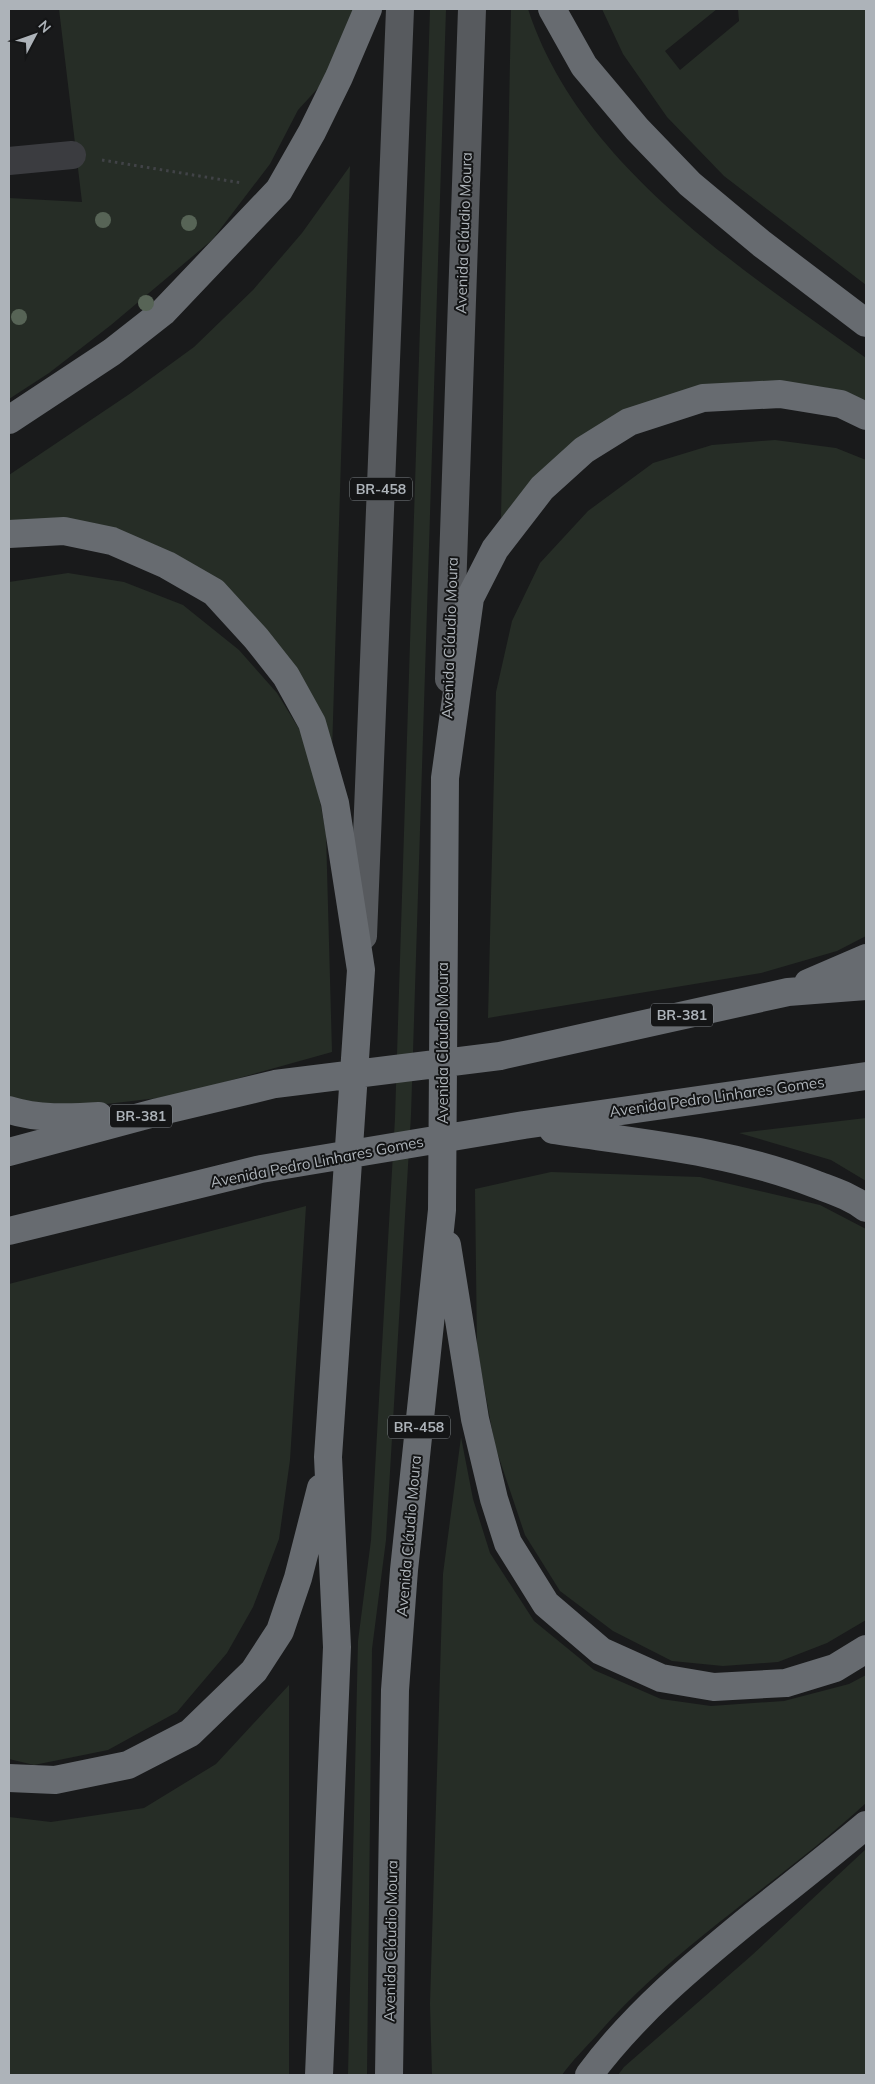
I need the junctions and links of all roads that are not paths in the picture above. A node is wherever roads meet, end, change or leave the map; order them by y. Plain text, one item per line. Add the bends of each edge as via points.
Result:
1 (368, 9) edge
2 (400, 9) edge
3 (472, 9) edge
4 (552, 9) edge
5 (72, 155) road end
6 (9, 161) edge
7 (866, 322) edge
8 (866, 416) edge
9 (9, 420) edge
10 (9, 534) edge
11 (445, 778) junction
12 (866, 958) edge
13 (361, 970) junction
14 (866, 986) edge
15 (788, 992) junction
16 (866, 1076) edge
17 (9, 1110) edge
18 (158, 1112) junction
19 (524, 1125) junction
20 (9, 1152) edge
21 (866, 1208) edge
22 (442, 1210) junction
23 (49, 1220) junction
24 (9, 1230) edge
25 (9, 1245) edge
26 (328, 1457) junction
27 (866, 1649) edge
28 (9, 1778) edge
29 (866, 1825) edge
30 (319, 2075) edge
31 (389, 2075) edge
32 (589, 2075) edge

1 - 9 highway via 312,132 279,190 163,312 112,352
2 - 13 main road, BR-458
3 - 11 main road, Avenida Cláudio Moura / BR-458
4 - 7 highway via 584,66 637,129 690,184 762,244
5 - 6 street
8 - 11 highway via 841,404 780,394 703,398 629,422 584,450 536,495 495,549 470,598
10 - 13 highway via 64,531 112,541 214,592 256,638 286,676 312,723 335,803
11 - 22 highway, Avenida Cláudio Moura / BR-458
12 - 15 highway
13 - 26 highway, BR-458
14 - 15 highway, BR-381
15 - 18 highway, BR-381 via 500,1056 275,1084
16 - 19 highway, Avenida Pedro Linhares Gomes
17 - 18 highway via 64,1119
18 - 20 highway, BR-381
19 - 21 highway via 707,1153 788,1174 854,1199
19 - 23 highway, Avenida Pedro Linhares Gomes via 261,1169
22 - 27 highway via 475,1419 494,1499 508,1543 546,1604 601,1652 661,1678 714,1687 786,1683 835,1668
22 - 31 highway, Avenida Cláudio Moura / BR-458 via 404,1570 395,1690
23 - 24 highway, Avenida Pedro Linhares Gomes
23 - 25 highway
26 - 28 highway via 298,1578 280,1632 254,1671 190,1733 128,1765 55,1780
26 - 30 highway, BR-458 via 337,1647
29 - 32 highway via 696,1963 647,2007

